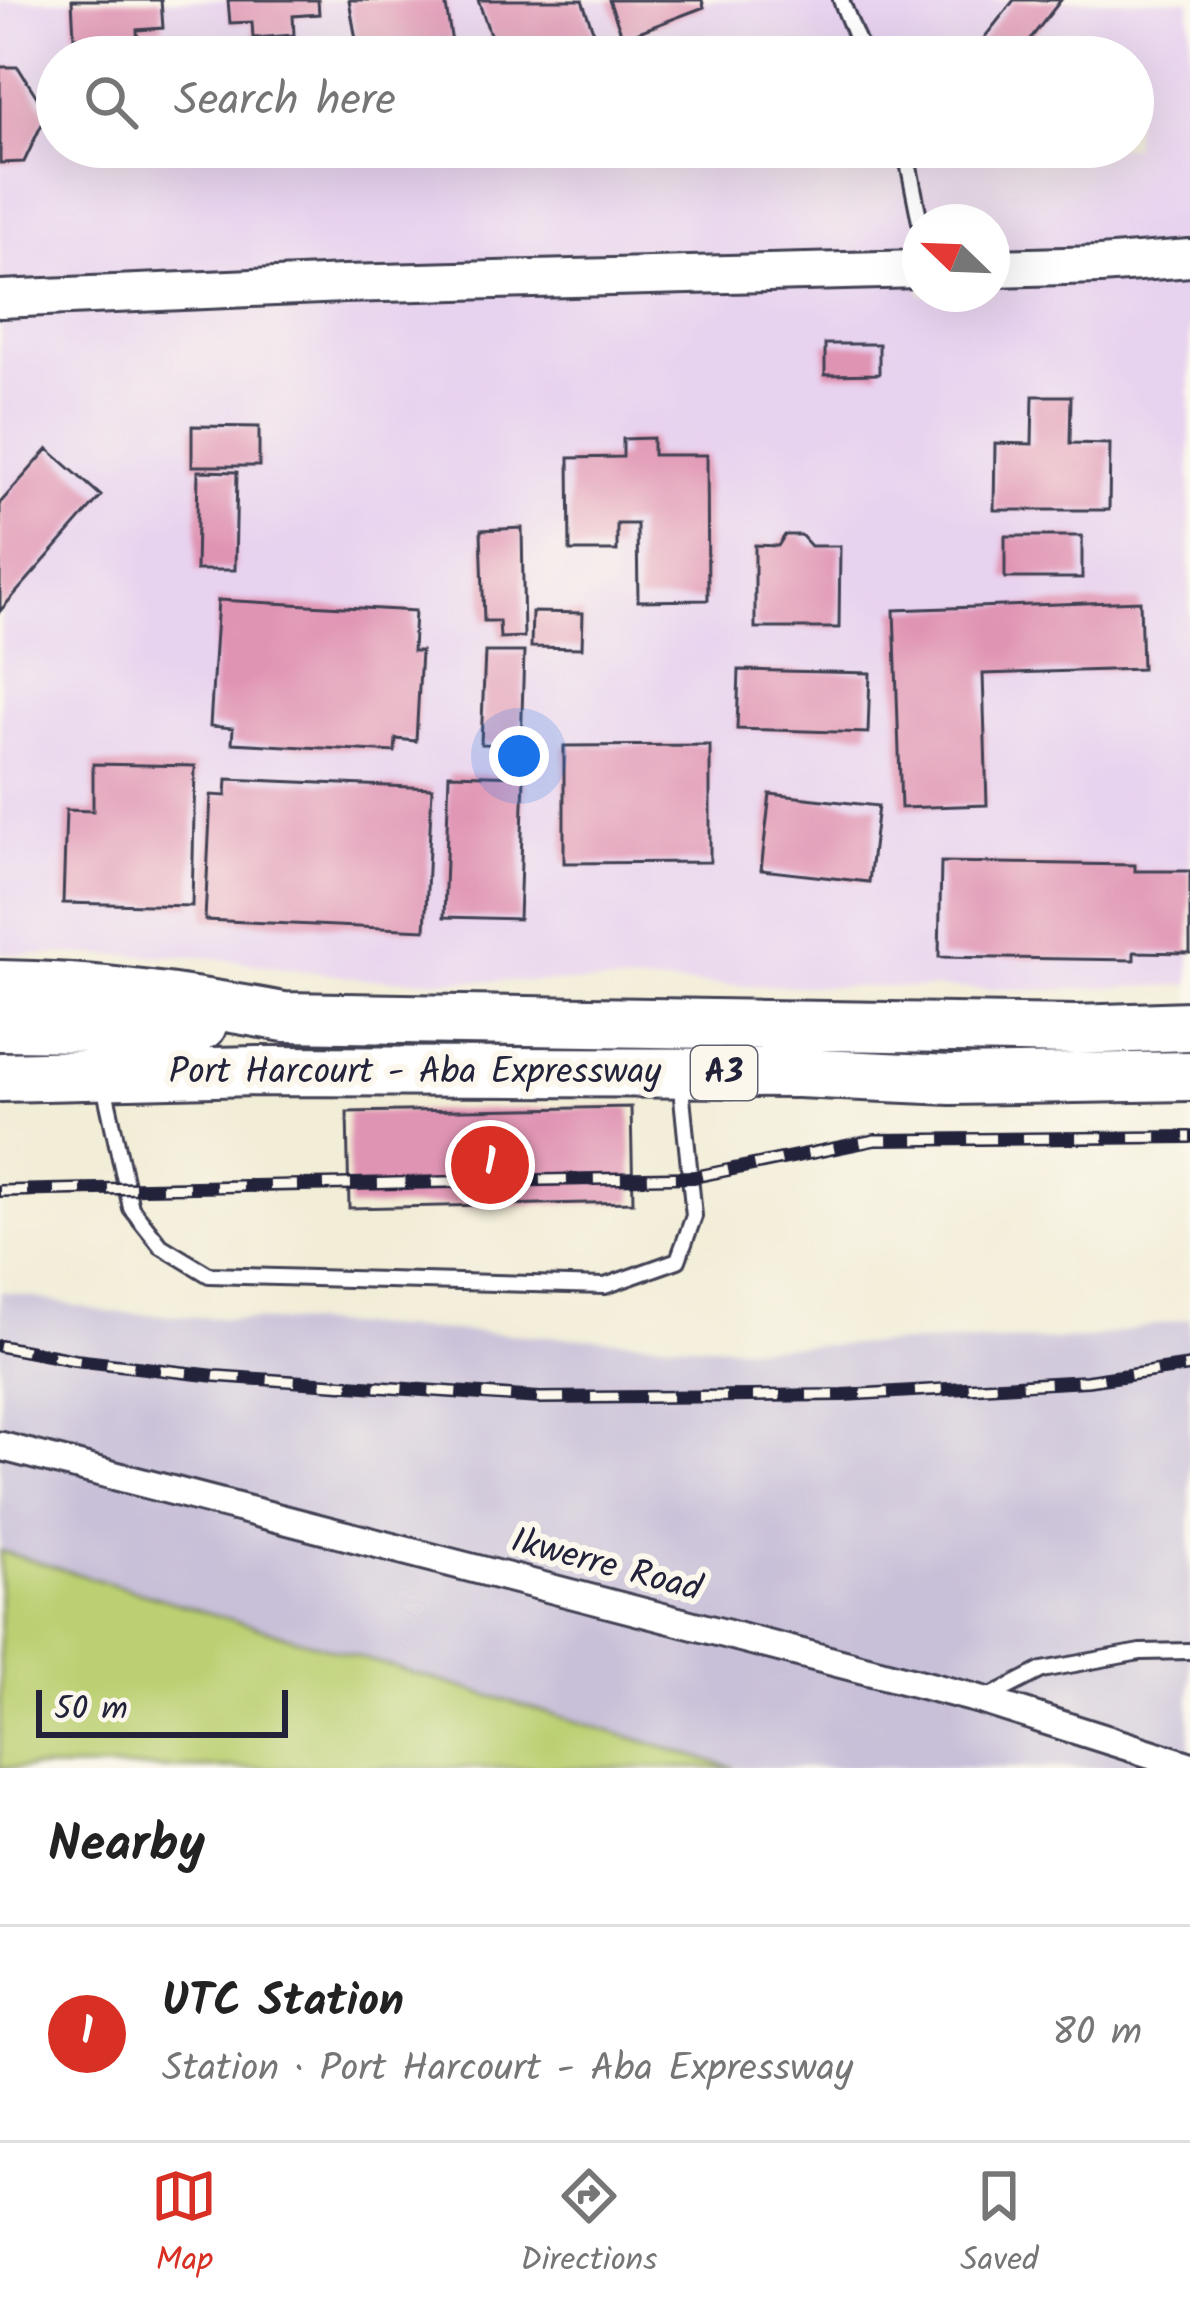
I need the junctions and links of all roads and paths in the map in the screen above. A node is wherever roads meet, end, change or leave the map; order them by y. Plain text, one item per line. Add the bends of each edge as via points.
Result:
1 (841, 0) edge
2 (856, 36) edge
3 (909, 168) edge
4 (916, 204) edge
5 (1190, 258) edge
6 (1010, 268) edge
7 (902, 269) edge
8 (0, 299) edge
9 (0, 985) edge
10 (284, 1017) junction
11 (0, 1026) edge
12 (1190, 1027) edge
13 (679, 1073) junction
14 (102, 1074) junction
15 (1190, 1076) edge
16 (0, 1077) edge
17 (0, 1446) edge
18 (1190, 1652) edge
19 (982, 1700) junction
20 (1190, 1766) edge

1 - 2 lane
3 - 4 lane
5 - 6 street
7 - 8 street
9 - 10 highway, Port Harcourt - Aba Expressway / A3 via 168,996
10 - 11 highway via 176,1028
10 - 12 highway, Port Harcourt - Aba Expressway / A3
13 - 14 highway, Port Harcourt - Aba Expressway / A3
13 - 14 lane via 694,1216 678,1260 605,1286 209,1275 161,1246 131,1208
13 - 15 highway, Port Harcourt - Aba Expressway / A3
14 - 16 highway, Port Harcourt - Aba Expressway / A3
17 - 19 street, Ikwerre Road
18 - 19 lane via 1140,1652 1042,1670
19 - 20 street, Ikwerre Road

